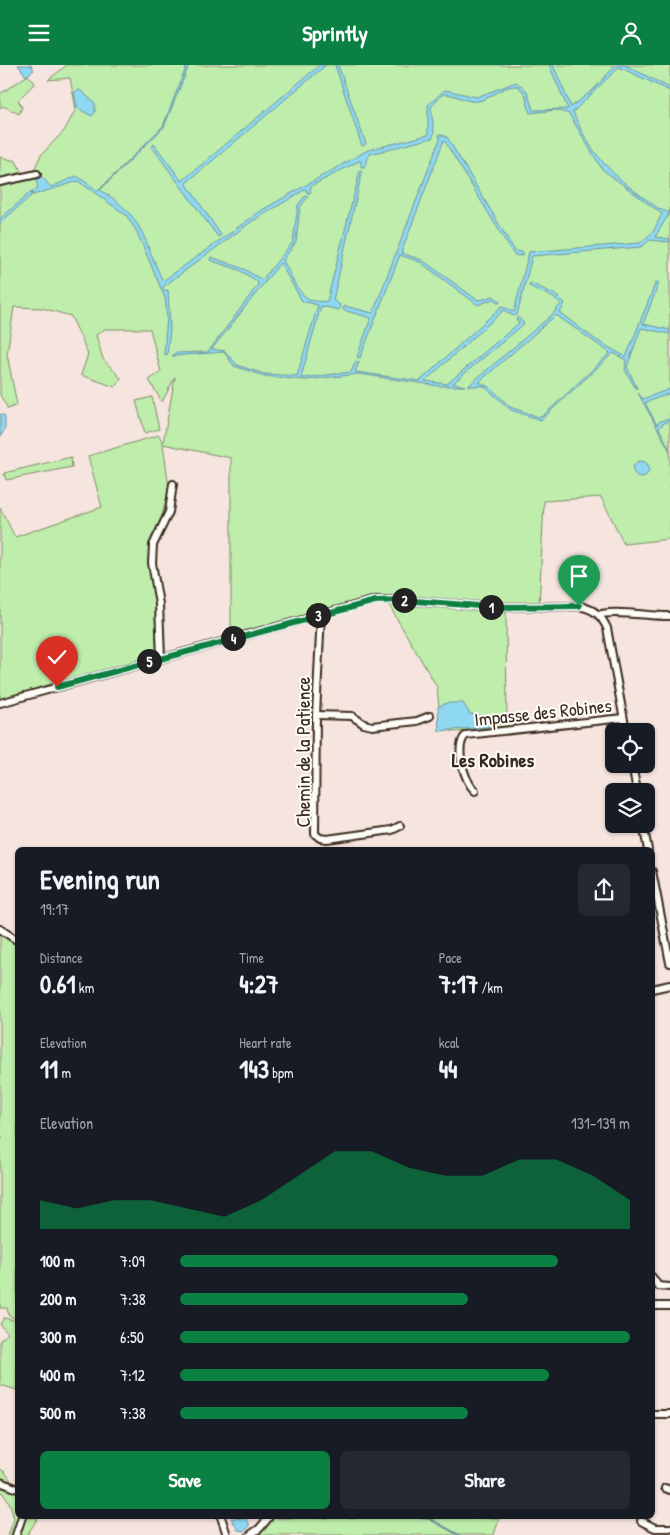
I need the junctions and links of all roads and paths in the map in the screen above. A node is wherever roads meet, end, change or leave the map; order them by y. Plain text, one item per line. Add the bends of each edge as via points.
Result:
1 (37, 175) dead end
2 (0, 182) edge
3 (173, 484) dead end
4 (322, 614) junction
5 (599, 615) junction
6 (670, 616) edge
7 (161, 658) junction
8 (0, 703) edge
9 (316, 715) junction
10 (430, 716) dead end
11 (623, 718) junction
12 (624, 723) edge
13 (475, 791) dead end
14 (400, 826) dead end
15 (645, 833) edge
16 (648, 847) edge
17 (655, 886) edge
18 (0, 929) edge
19 (15, 939) edge
20 (670, 963) edge
21 (670, 985) edge
22 (655, 988) edge
23 (655, 1282) edge
24 (670, 1287) edge
25 (670, 1305) edge
26 (655, 1306) edge
27 (655, 1414) edge
28 (670, 1414) edge
29 (0, 1482) edge
30 (15, 1488) edge
31 (21, 1519) edge
32 (222, 1519) edge
33 (267, 1519) edge
34 (641, 1521) dead end
35 (670, 1528) edge
36 (16, 1535) edge
37 (227, 1535) edge
38 (250, 1535) edge

1 - 2 street
3 - 7 street via 169,512 152,554 159,604
4 - 5 street via 375,601 402,600 472,607 579,606 588,607
4 - 7 street
4 - 9 street, Chemin de la Patience
5 - 6 street via 608,612
5 - 11 street via 609,635
7 - 8 street
9 - 10 street via 352,716 372,726 417,721
9 - 14 street, Chemin de la Patience via 314,831 317,837 327,839 392,830
11 - 12 street
11 - 13 street, Impasse des Robines via 466,735 461,742 461,750 466,776
15 - 16 street
17 - 20 street
18 - 19 street
21 - 22 street
23 - 24 street via 658,1286
25 - 26 street
27 - 28 street
29 - 30 street
31 - 36 street
32 - 37 street
33 - 38 street
34 - 35 street via 655,1528

